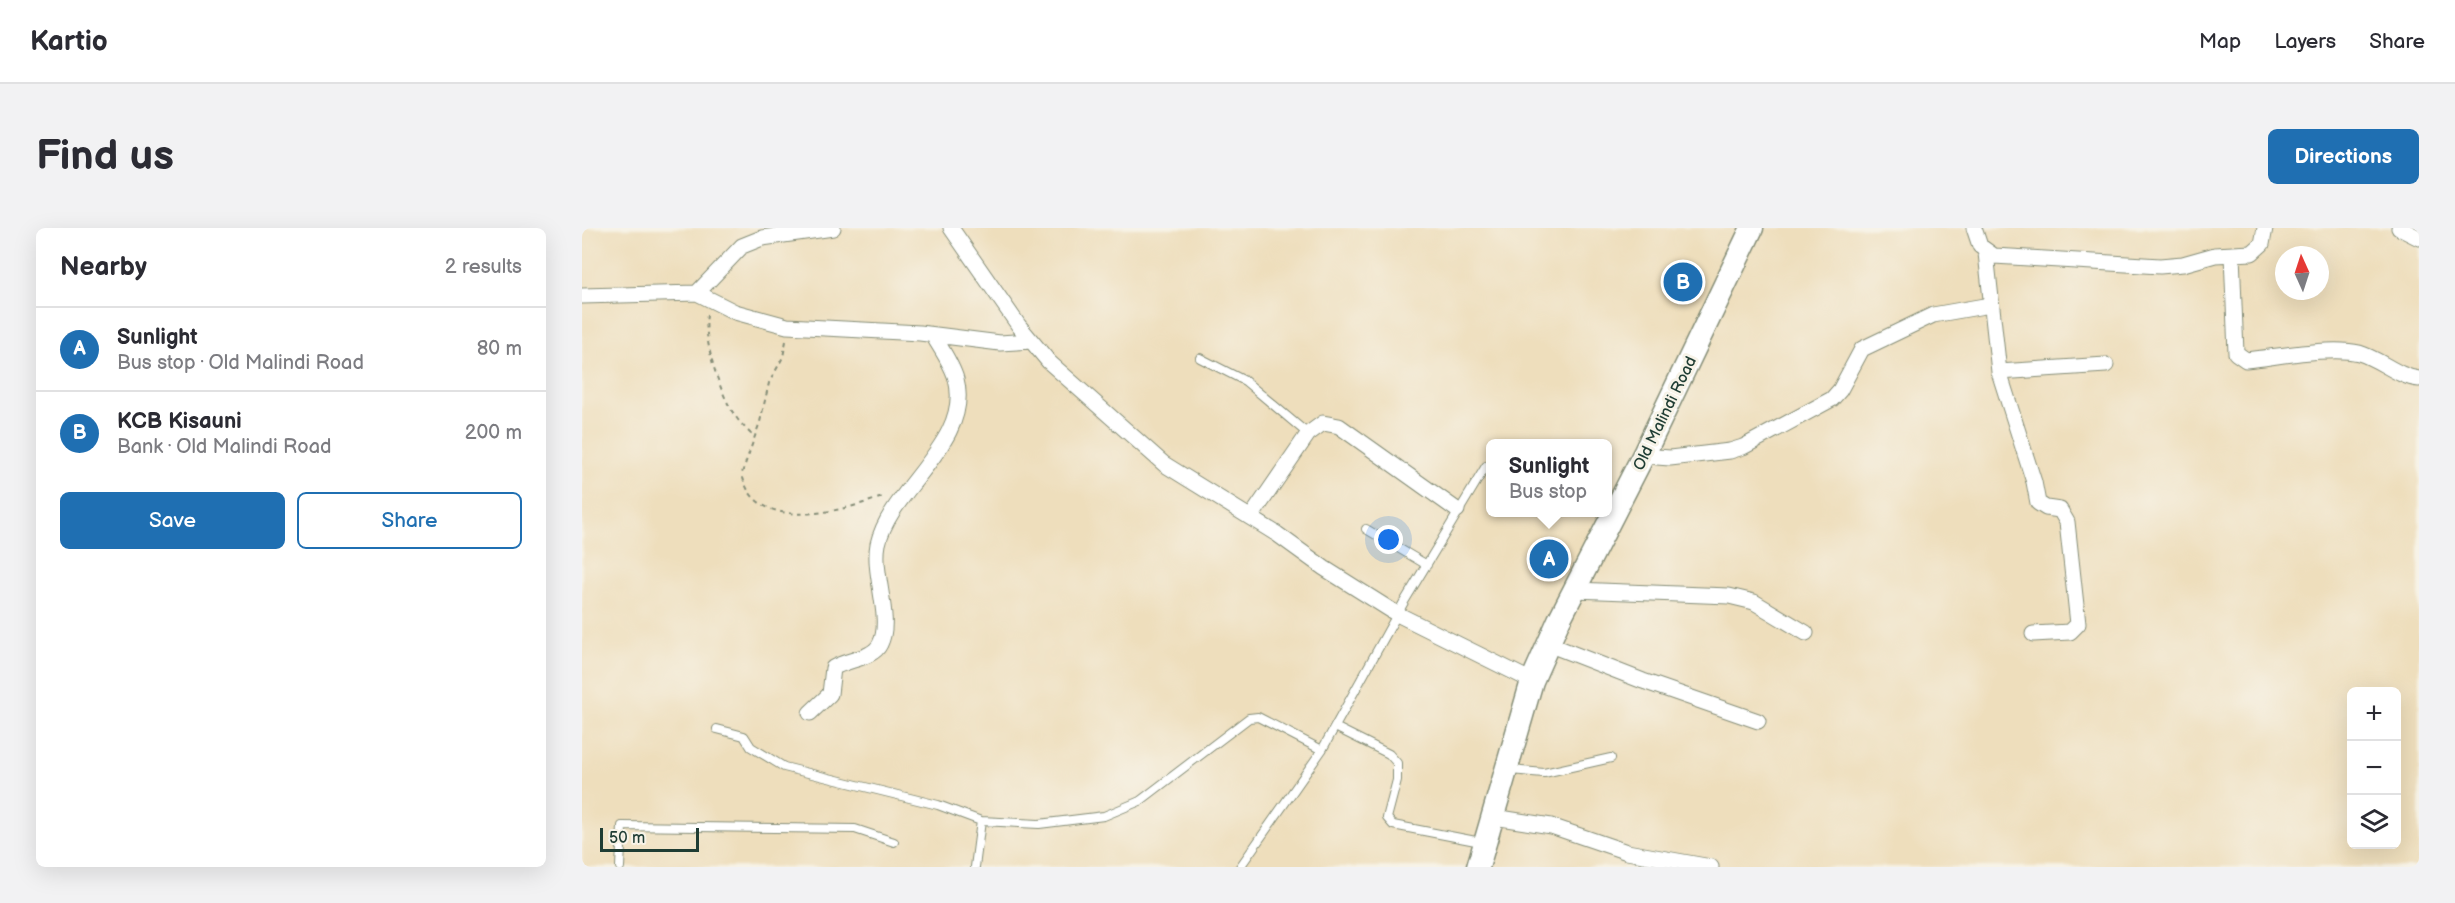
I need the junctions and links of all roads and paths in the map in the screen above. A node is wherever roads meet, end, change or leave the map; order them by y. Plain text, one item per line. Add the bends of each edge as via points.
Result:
1 (833, 228) edge
2 (951, 228) edge
3 (1752, 228) edge
4 (1974, 228) edge
5 (2265, 228) edge
6 (2399, 228) edge
7 (2419, 238) edge
8 (1986, 253) junction
9 (2232, 255) junction
10 (697, 293) junction
11 (582, 296) edge
12 (711, 301) junction
13 (1990, 305) junction
14 (787, 326) junction
15 (933, 335) junction
16 (1031, 341) junction
17 (1200, 358) dead end
18 (2106, 365) dead end
19 (1999, 372) junction
20 (2419, 379) edge
21 (1308, 434) junction
22 (754, 437) junction
23 (1645, 452) junction
24 (1486, 466) dead end
25 (900, 497) junction
26 (1457, 510) junction
27 (1251, 517) junction
28 (1366, 529) dead end
29 (1427, 565) junction
30 (1575, 590) junction
31 (1397, 614) junction
32 (1806, 633) dead end
33 (2033, 633) dead end
34 (1548, 644) junction
35 (1532, 681) junction
36 (810, 713) dead end
37 (1758, 721) dead end
38 (1335, 727) junction
39 (717, 729) dead end
40 (1322, 750) junction
41 (1611, 758) dead end
42 (1505, 770) junction
43 (1494, 817) junction
44 (981, 821) junction
45 (894, 842) dead end
46 (1486, 843) junction
47 (620, 867) edge
48 (975, 867) edge
49 (1240, 867) edge
50 (1478, 867) edge
51 (1711, 867) edge

1 - 10 street via 762,238 742,246
2 - 16 street
3 - 23 main road, Old Malindi Road
4 - 8 street
5 - 9 street via 2262,243 2252,253
6 - 7 street
8 - 9 street via 2011,258 2160,266
8 - 13 street
9 - 20 street via 2236,354 2246,360 2351,351
10 - 11 street
10 - 12 street
12 - 14 street via 754,319
12 - 22 path via 706,329 722,390 736,418
13 - 19 street
13 - 23 street via 1933,315 1862,349 1832,399 1743,447 1670,458
14 - 15 street
14 - 22 path via 783,357 769,383
15 - 16 street via 1000,343
15 - 25 street via 957,380 956,410 939,449
16 - 27 street via 1064,377 1164,464
17 - 21 lane via 1245,381
18 - 19 street
19 - 33 street via 2038,503 2060,510 2067,522 2078,624 2070,632
21 - 26 street via 1323,423 1339,426
21 - 27 street
22 - 25 path via 743,480 751,495 768,510 799,515 889,495
23 - 30 main road, Old Malindi Road
24 - 26 lane
25 - 36 street via 882,531 876,558 884,623 882,639 875,651 833,668 830,693
26 - 29 lane
27 - 31 street
28 - 29 lane
29 - 31 lane
30 - 32 street via 1729,596 1754,602
30 - 34 main road, Old Malindi Road
31 - 35 street
31 - 38 lane
34 - 35 main road, Old Malindi Road
34 - 37 street
35 - 42 main road, Old Malindi Road
38 - 40 lane
38 - 46 lane via 1389,754 1397,763 1397,780 1387,818 1393,825
39 - 44 lane via 744,736 751,747 784,767 938,805
40 - 44 lane via 1258,717 1250,718 1140,801 1104,816 1039,824
40 - 49 lane
41 - 42 lane via 1544,773
42 - 43 main road, Old Malindi Road
43 - 46 main road, Old Malindi Road
43 - 51 street via 1551,826 1627,852
44 - 48 lane
45 - 47 lane via 855,829 622,825
46 - 50 main road, Old Malindi Road

